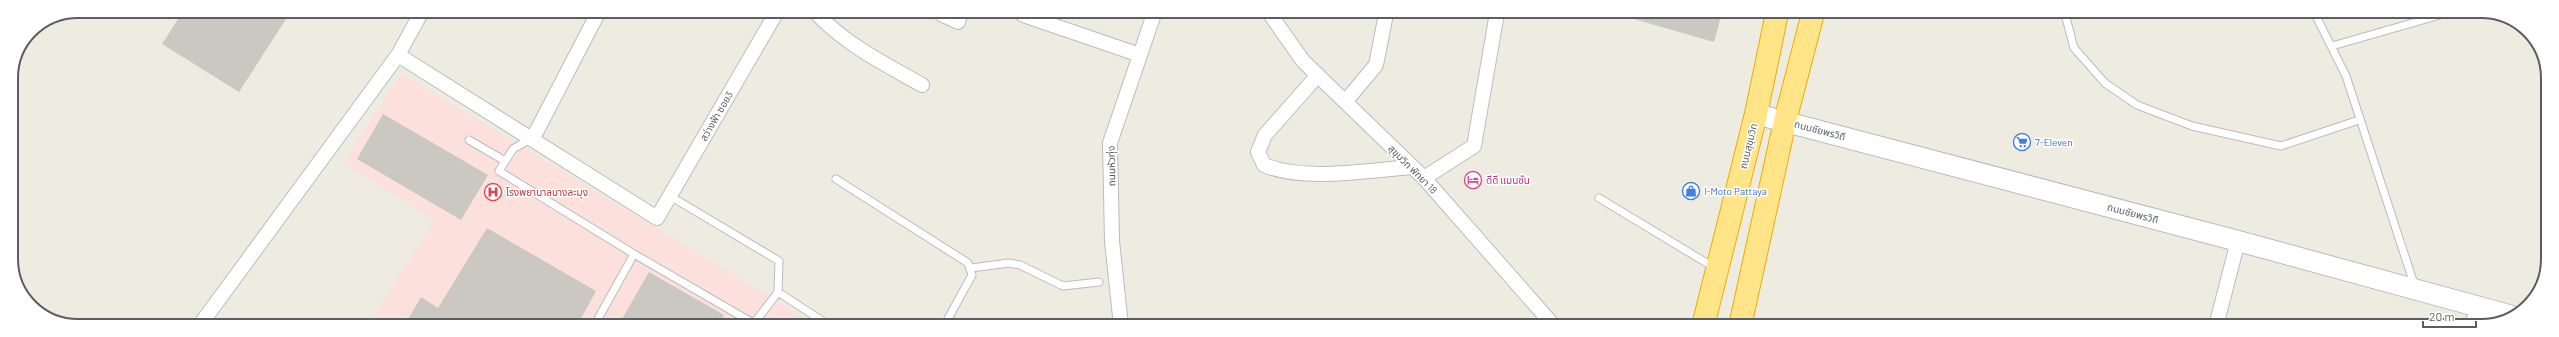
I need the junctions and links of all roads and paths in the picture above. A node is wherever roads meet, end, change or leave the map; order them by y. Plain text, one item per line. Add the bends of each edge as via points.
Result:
1 (418, 18) edge
2 (595, 18) edge
3 (773, 18) edge
4 (821, 18) edge
5 (950, 18) edge
6 (959, 18) edge
7 (1032, 18) edge
8 (1153, 18) edge
9 (1273, 18) edge
10 (1385, 18) edge
11 (1496, 18) edge
12 (1777, 18) edge
13 (1812, 18) edge
14 (2066, 18) edge
15 (2317, 18) edge
16 (2430, 18) edge
17 (2332, 46) junction
18 (1140, 54) junction
19 (398, 55) junction
20 (1318, 75) junction
21 (922, 85) dead end
22 (1345, 102) junction
23 (1756, 114) junction
24 (2359, 120) junction
25 (1785, 121) junction
26 (533, 138) junction
27 (469, 140) dead end
28 (505, 162) junction
29 (1412, 167) junction
30 (1424, 178) junction
31 (836, 179) dead end
32 (670, 196) junction
33 (1599, 198) dead end
34 (2238, 241) junction
35 (634, 254) junction
36 (971, 268) junction
37 (1717, 269) junction
38 (1099, 282) dead end
39 (2416, 289) junction
40 (778, 292) junction
41 (2480, 308) junction
42 (2504, 314) edge
43 (205, 319) edge
44 (598, 319) edge
45 (744, 319) edge
46 (756, 319) edge
47 (819, 319) edge
48 (948, 319) edge
49 (1120, 319) edge
50 (1548, 319) edge
51 (1705, 319) edge
52 (1742, 319) edge
53 (2218, 319) edge
54 (2474, 319) edge

1 - 19 street
2 - 26 street
3 - 32 street, สว่างฟ้า ซอย3
4 - 21 street via 842,38
5 - 6 street via 958,22
7 - 18 street
8 - 18 street, ถนนหัวทุ่ง
9 - 20 street, สุขุมวิท พัทยา 18 via 1303,61
10 - 22 street via 1376,65
11 - 30 street via 1474,146
12 - 23 highway, ถนนสุขุมวิท
13 - 25 highway
14 - 24 lane via 2074,48 2105,83 2137,105 2192,126 2281,146
15 - 17 lane
16 - 17 lane
17 - 24 lane via 2346,76
18 - 49 street, ถนนหัวทุ่ง via 1110,143 1112,241
19 - 26 street
19 - 43 street
20 - 22 street, สุขุมวิท พัทยา 18
20 - 29 street via 1265,135 1258,152 1264,165 1278,171 1304,174
22 - 29 street, สุขุมวิท พัทยา 18
23 - 25 main road, ถนนชัยพรวิถี
23 - 37 highway, ถนนสุขุมวิท
24 - 39 lane
25 - 34 main road, ถนนชัยพรวิถี
25 - 52 highway
26 - 28 lane via 513,149
26 - 32 street, สว่างฟ้า ซอย3 via 657,218
27 - 28 lane
28 - 35 lane via 500,171
29 - 30 street, สุขุมวิท พัทยา 18
30 - 50 street, สุขุมวิท พัทยา 18
31 - 36 lane via 951,250
32 - 40 lane via 779,261
33 - 37 lane
34 - 39 main road, ถนนชัยพรวิถี
34 - 53 street
35 - 44 lane
35 - 45 lane
36 - 38 lane via 1009,263 1020,265 1063,286
36 - 48 lane via 972,275 968,284
37 - 51 highway, ถนนสุขุมวิท
39 - 41 main road, ถนนชัยพรวิถี
40 - 46 lane
40 - 47 lane
41 - 42 main road, ถนนชัยพรวิถี
41 - 54 street

